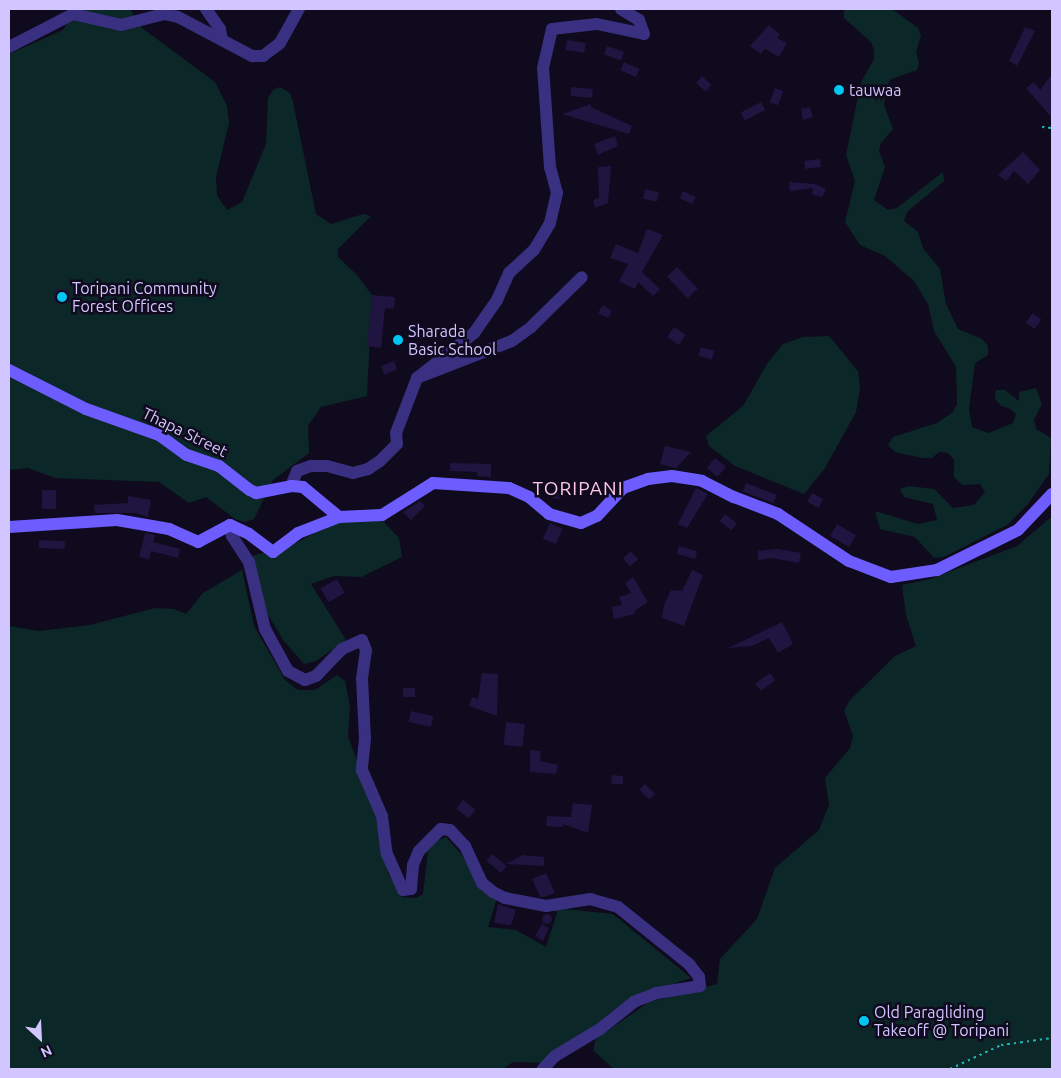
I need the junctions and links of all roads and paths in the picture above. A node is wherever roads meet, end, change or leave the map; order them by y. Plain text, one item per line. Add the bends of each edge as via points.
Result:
1 (206, 9) edge
2 (300, 9) edge
3 (621, 9) edge
4 (222, 40) junction
5 (9, 47) edge
6 (1042, 127) dead end
7 (1052, 128) edge
8 (582, 277) dead end
9 (9, 370) edge
10 (417, 378) junction
11 (290, 486) junction
12 (1052, 494) edge
13 (339, 517) junction
14 (230, 525) junction
15 (9, 527) edge
16 (1052, 1038) edge
17 (543, 1069) edge
18 (950, 1069) edge

1 - 4 street via 220,28
2 - 4 street via 280,42 263,56 252,56
3 - 10 street via 639,20 644,34 597,24 552,30 543,68 550,167 557,193 550,223 534,250 509,273 497,300 474,333
4 - 5 street via 170,14 121,24 73,14
6 - 7 path
8 - 10 street via 512,341
9 - 11 street, Thapa Street via 86,409 159,435 187,454 219,466 256,493
10 - 11 street via 396,433 397,444 380,461 353,473 311,466 297,471
11 - 13 street via 310,491
12 - 13 street via 1010,534 937,570 891,577 850,561 778,514 690,478 648,479 634,483 623,488 597,516 581,522 549,514 529,497 509,488 443,482 425,486 382,515
13 - 14 street via 298,533 274,552
14 - 15 street via 198,542 168,529 117,520
14 - 17 street via 232,536 249,562 265,629 288,671 297,677 311,678 354,641 362,640 365,739 362,770 382,816 386,854 403,890 411,889 413,865 419,851 441,828 450,830 465,846 482,883 493,892 505,898 546,906 590,899 618,907 689,964 699,977 700,986 657,993 634,1002 600,1030 555,1056
16 - 18 path via 1001,1045

